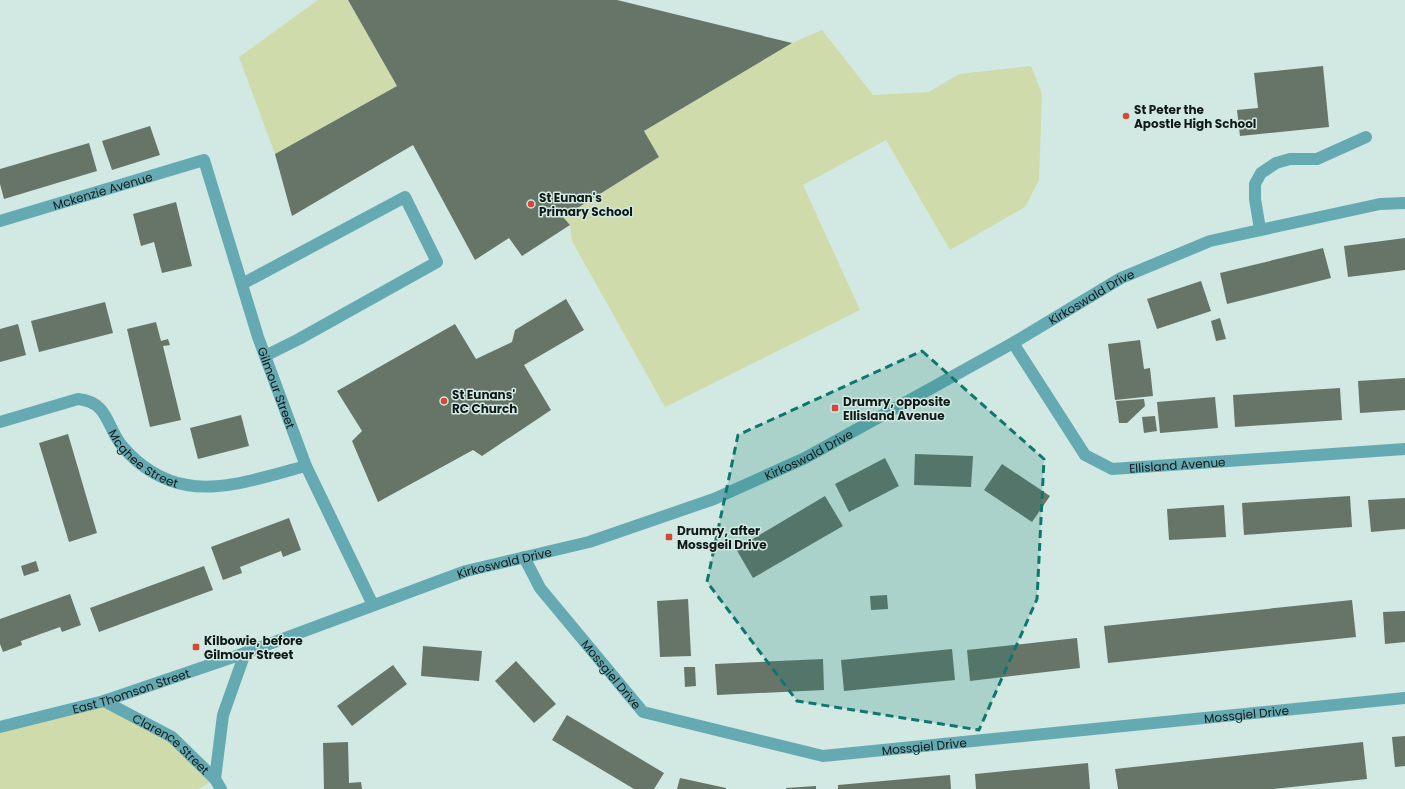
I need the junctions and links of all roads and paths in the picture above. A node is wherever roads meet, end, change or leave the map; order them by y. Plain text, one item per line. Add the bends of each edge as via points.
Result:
1 (1366, 137) dead end
2 (204, 160) joint
3 (1405, 204) edge
4 (0, 221) edge
5 (1260, 230) junction
6 (242, 284) junction
7 (1013, 343) junction
8 (265, 356) junction
9 (0, 422) edge
10 (1405, 449) edge
11 (306, 466) junction
12 (524, 557) junction
13 (373, 605) junction
14 (245, 653) junction
15 (1405, 698) edge
16 (104, 701) junction
17 (0, 728) edge
18 (218, 784) edge

1 - 5 street via 1317,159 1290,159 1276,163 1261,173 1255,184
2 - 4 street, Mckenzie Avenue
2 - 6 street, Gilmour Street
3 - 5 street, Kirkoswald Drive via 1380,204
5 - 7 street, Kirkoswald Drive via 1210,241 1121,278
6 - 8 street, Gilmour Street
6 - 8 street via 405,196 438,262
7 - 10 street, Ellisland Avenue via 1085,455 1112,469
7 - 12 street, Kirkoswald Drive via 805,458 714,499 589,542
8 - 11 street, Gilmour Street
9 - 11 street, Mcghee Street via 78,399 88,400 101,408 122,446 135,460 156,474 186,485 225,485
11 - 13 street, Gilmour Street
12 - 13 street, Kirkoswald Drive via 466,571
12 - 15 street, Mossgiel Drive via 540,588 643,712 824,756
13 - 14 street, East Thomson Street
14 - 16 street, East Thomson Street
14 - 18 street, Clarence Street via 223,715
16 - 17 street, East Thomson Street
16 - 18 street, Clarence Street via 172,737

